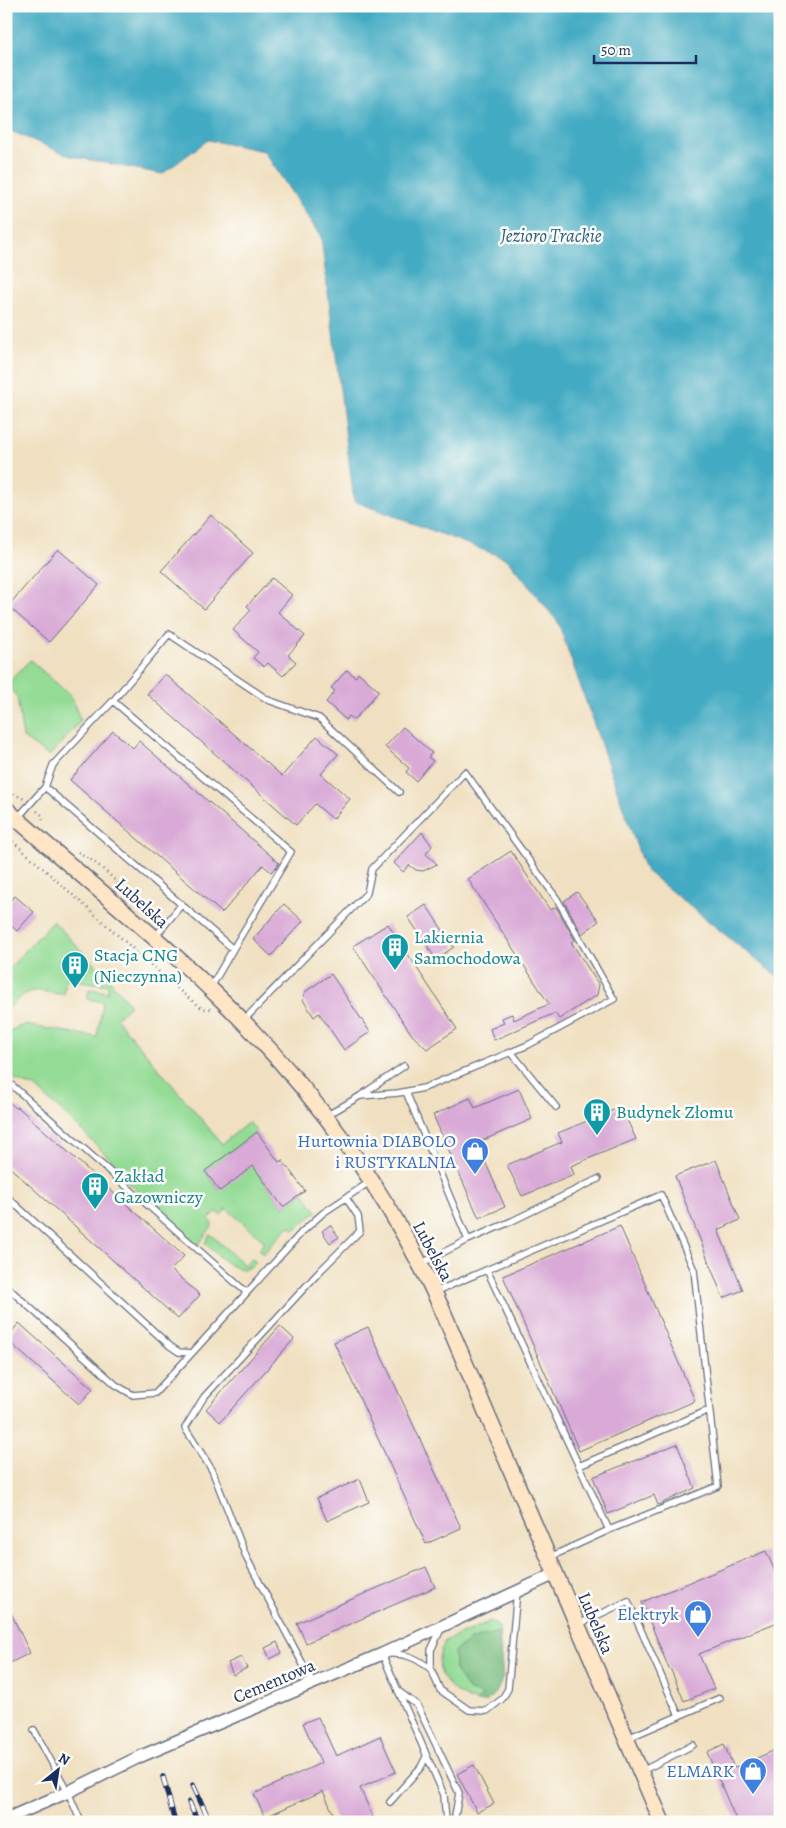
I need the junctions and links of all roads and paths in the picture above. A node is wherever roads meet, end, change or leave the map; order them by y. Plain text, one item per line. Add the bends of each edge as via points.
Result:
1 (113, 701) junction
2 (45, 787) junction
3 (399, 792) dead end
4 (12, 814) edge
5 (6, 831) edge
6 (6, 835) edge
7 (182, 904) junction
8 (154, 939) junction
9 (233, 949) junction
10 (210, 989) junction
11 (223, 1002) junction
12 (242, 1021) junction
13 (511, 1052) junction
14 (404, 1066) dead end
15 (6, 1080) edge
16 (406, 1092) junction
17 (360, 1096) junction
18 (556, 1107) dead end
19 (326, 1116) junction
20 (598, 1178) dead end
21 (371, 1181) junction
22 (6, 1196) edge
23 (346, 1198) junction
24 (468, 1240) junction
25 (420, 1264) junction
26 (487, 1270) junction
27 (6, 1286) edge
28 (246, 1292) junction
29 (434, 1292) junction
30 (192, 1353) junction
31 (709, 1410) junction
32 (579, 1466) junction
33 (609, 1530) junction
34 (548, 1558) junction
35 (555, 1574) junction
36 (518, 1591) junction
37 (443, 1625) junction
38 (577, 1625) junction
39 (382, 1654) junction
40 (431, 1669) junction
41 (313, 1683) junction
42 (397, 1690) junction
43 (720, 1698) dead end
44 (679, 1716) junction
45 (34, 1730) dead end
46 (626, 1739) junction
47 (693, 1745) dead end
48 (426, 1756) junction
49 (640, 1772) junction
50 (68, 1792) junction
51 (390, 1802) dead end
52 (6, 1819) edge
53 (81, 1822) edge
54 (446, 1822) edge
55 (454, 1822) edge
56 (662, 1822) edge

1 - 2 lane via 53,765
1 - 3 lane via 168,634 268,700 318,718
1 - 9 lane via 291,852
2 - 4 lane
2 - 7 lane
4 - 5 lane
4 - 8 street, Lubelska
6 - 11 path via 186,996 203,1009 216,1009
7 - 8 lane
7 - 9 lane
8 - 10 street, Lubelska
9 - 10 lane
10 - 11 street, Lubelska
11 - 12 street, Lubelska
12 - 13 lane via 367,892 372,870 465,772 557,899 614,999
12 - 19 street, Lubelska
13 - 16 lane via 424,1088
13 - 18 lane
14 - 17 lane
15 - 28 lane
16 - 17 lane
16 - 24 lane
17 - 19 lane
19 - 21 street, Lubelska
20 - 24 lane
21 - 23 lane
21 - 25 street, Lubelska
22 - 30 lane via 170,1346 179,1352
23 - 28 lane via 302,1232
23 - 41 lane via 358,1216 360,1231 204,1397 186,1428 212,1470 247,1559
24 - 25 lane
25 - 29 street, Lubelska
26 - 29 lane
26 - 31 lane via 661,1195 694,1270
26 - 32 lane
27 - 30 lane via 116,1385 133,1395 155,1393
28 - 30 lane
29 - 34 street, Lubelska
31 - 32 lane
31 - 33 lane via 718,1486
32 - 33 lane
33 - 34 lane
34 - 35 street, Lubelska
35 - 36 street, Cementowa
35 - 38 street, Lubelska
36 - 37 street, Cementowa
36 - 40 lane via 508,1689 502,1699 487,1711 469,1710 440,1690
37 - 39 street, Cementowa
37 - 40 lane via 431,1650
38 - 44 lane via 628,1601
38 - 46 street, Lubelska
39 - 40 lane via 400,1653
39 - 41 street, Cementowa
39 - 42 lane
41 - 50 street, Cementowa via 139,1757
42 - 48 lane
42 - 55 lane via 417,1705 459,1793
43 - 44 lane
44 - 46 lane
45 - 50 lane
46 - 49 street, Lubelska
47 - 49 lane
48 - 51 lane via 421,1767
48 - 54 lane via 444,1795
49 - 56 street, Lubelska
50 - 52 street, Cementowa
50 - 53 lane

